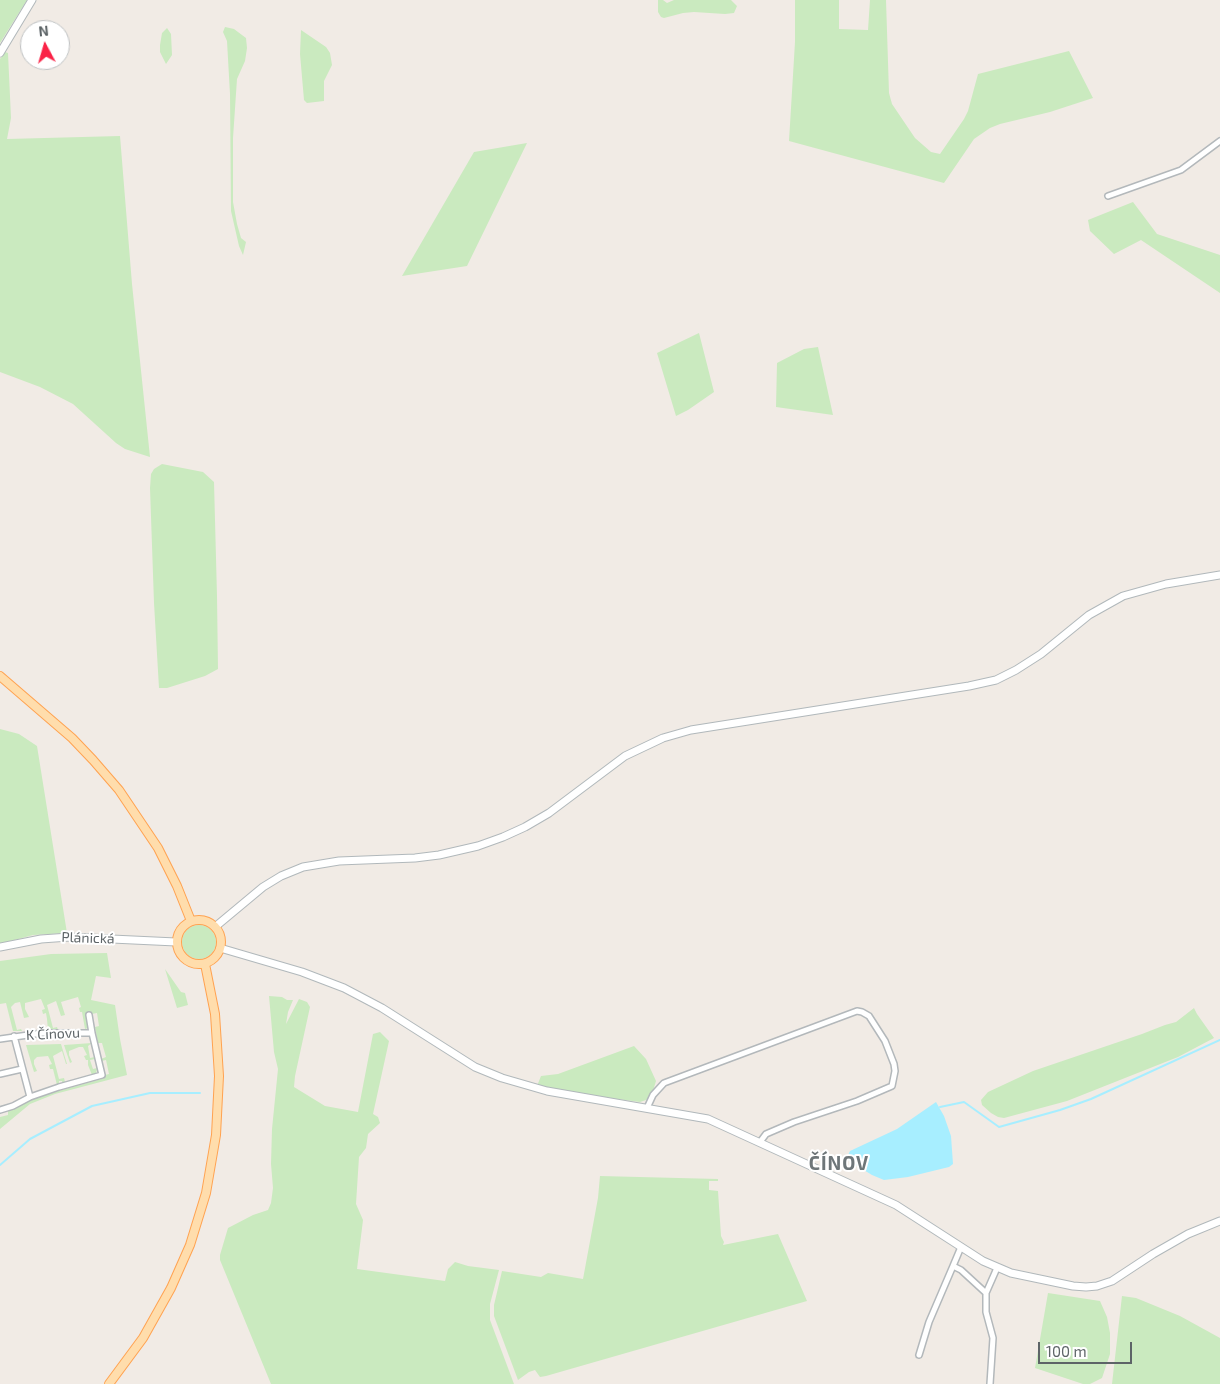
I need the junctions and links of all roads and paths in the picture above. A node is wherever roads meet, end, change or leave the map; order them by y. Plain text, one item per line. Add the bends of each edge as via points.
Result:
1 (32, 0) edge
2 (0, 53) edge
3 (1220, 141) edge
4 (1108, 196) dead end
5 (1220, 576) edge
6 (0, 676) edge
7 (191, 921) junction
8 (216, 927) junction
9 (176, 942) junction
10 (0, 947) edge
11 (220, 948) junction
12 (205, 964) junction
13 (89, 1015) dead end
14 (92, 1032) junction
15 (14, 1036) junction
16 (0, 1039) edge
17 (22, 1069) junction
18 (0, 1074) edge
19 (30, 1097) junction
20 (647, 1108) junction
21 (0, 1110) edge
22 (760, 1142) junction
23 (1220, 1221) edge
24 (961, 1247) junction
25 (953, 1266) junction
26 (997, 1268) junction
27 (986, 1293) junction
28 (919, 1355) dead end
29 (109, 1384) edge
30 (990, 1384) edge

1 - 2 main road
3 - 4 street via 1181,170
5 - 8 main road via 1166,584 1124,596 1089,615 1041,654 996,680 691,730 655,741 615,762 539,819 510,834 478,846 427,857 351,860 296,869 252,894
6 - 7 main road via 72,738 119,790 158,848
7 - 8 main road via 203,920
7 - 9 main road via 180,929
8 - 11 main road
9 - 10 main road, Plánická via 63,937
9 - 12 main road via 184,959
11 - 12 main road
11 - 20 main road via 344,988 382,1008 474,1067 502,1078 547,1091
12 - 29 main road via 216,1026 219,1076 216,1135 208,1186 192,1239 171,1288 143,1338
13 - 14 street, K Čínovu
14 - 15 street, K Čínovu
14 - 19 street, K Čínovu via 102,1075
15 - 16 street, K Čínovu
15 - 17 street, K Čínovu
17 - 18 street
17 - 19 street, K Čínovu
19 - 21 street, K Čínovu
20 - 22 main road via 708,1119
20 - 22 street via 664,1083 857,1011 869,1016 885,1041 894,1064 892,1086 794,1122 766,1134
22 - 24 main road via 896,1205
23 - 26 main road via 1188,1234 1112,1281 1097,1286 1074,1286
24 - 25 street
24 - 26 main road
25 - 27 street
25 - 28 street
26 - 27 street
27 - 30 street via 986,1312 993,1338

